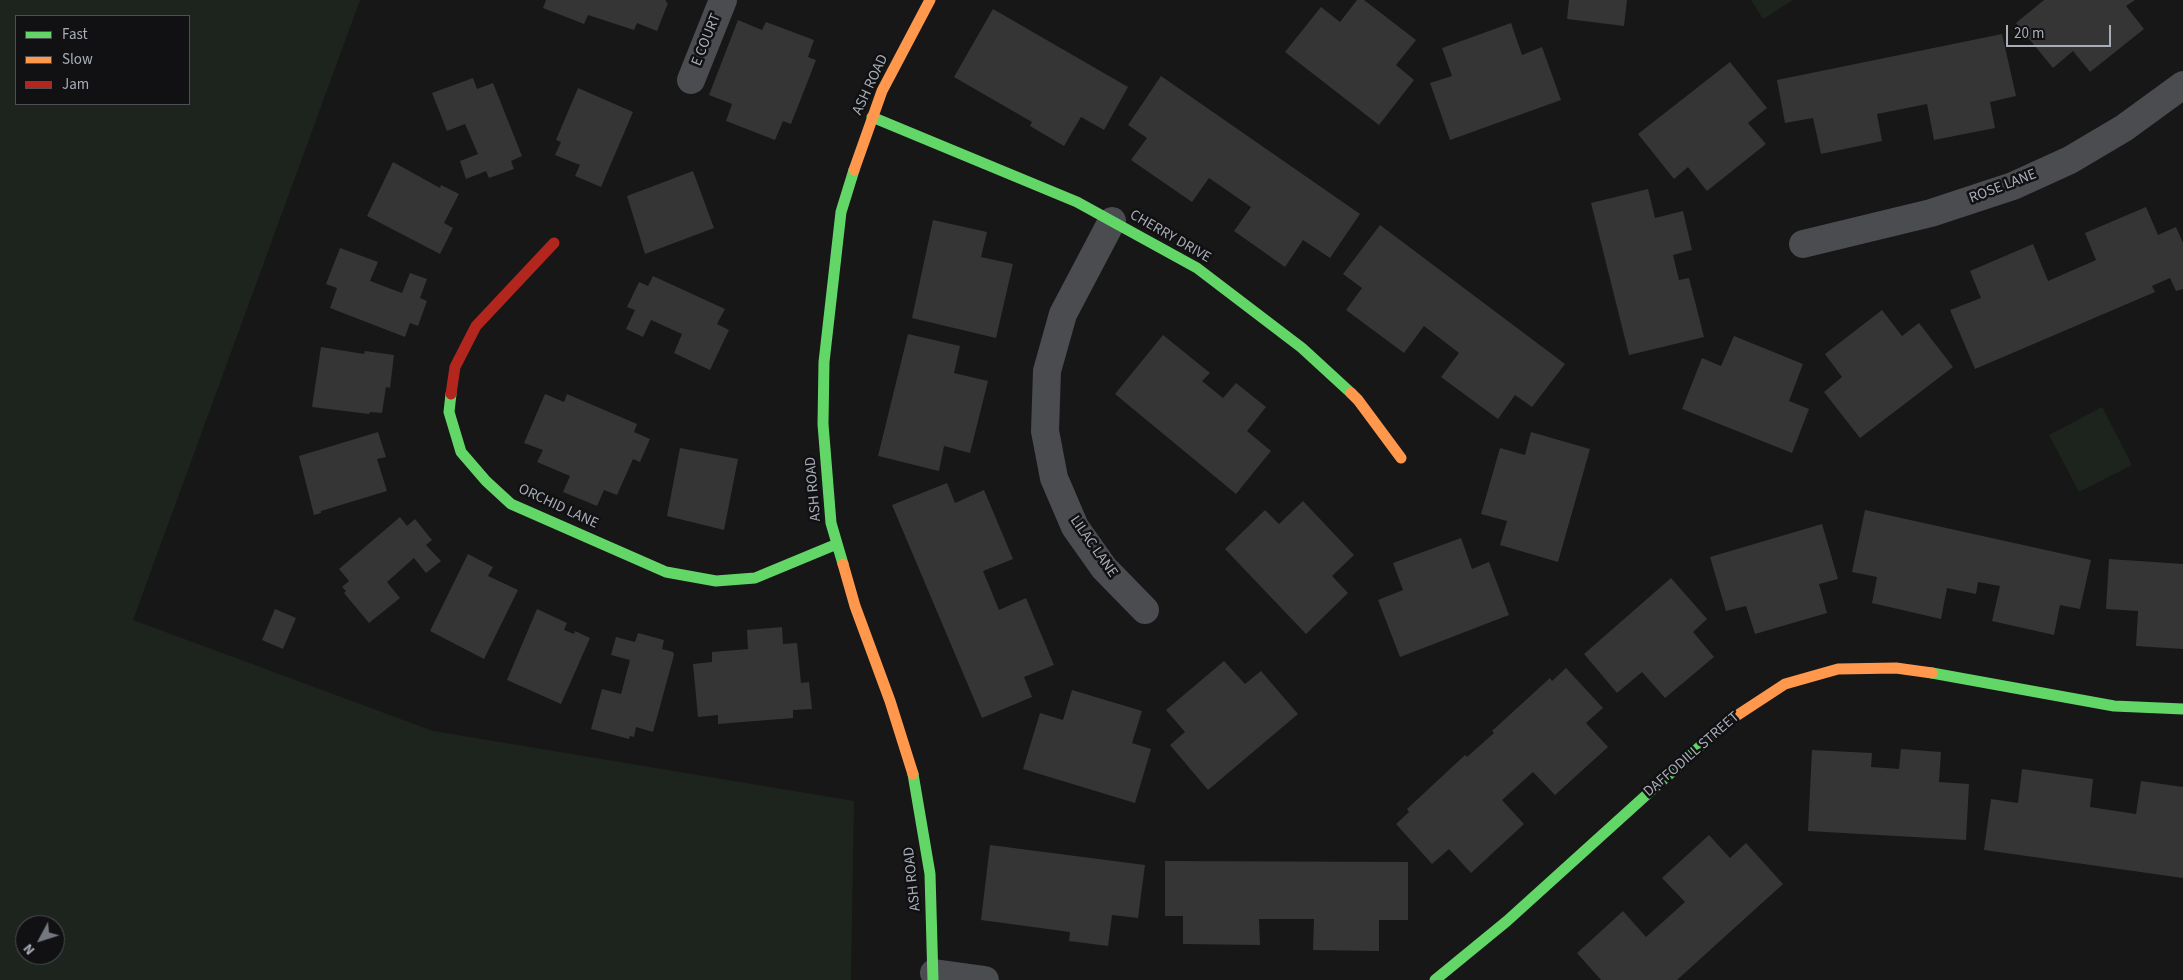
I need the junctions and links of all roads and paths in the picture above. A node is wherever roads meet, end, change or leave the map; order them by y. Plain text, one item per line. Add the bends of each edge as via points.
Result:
1 (723, 0) edge
2 (930, 0) edge
3 (691, 80) dead end
4 (2183, 85) edge
5 (872, 117) junction
6 (1112, 221) junction
7 (554, 243) dead end
8 (1803, 244) dead end
9 (1401, 458) dead end
10 (837, 544) junction
11 (1145, 610) dead end
12 (2183, 709) edge
13 (934, 977) edge
14 (986, 980) edge
15 (1435, 980) edge

1 - 3 street, E COURT
2 - 5 street, ASH ROAD via 882,91
4 - 8 street, ROSE LANE via 2124,128 2070,160 2013,186 1930,213
5 - 6 street, CHERRY DRIVE via 1077,202
5 - 10 street, ASH ROAD via 841,212 824,362 823,424 831,523
6 - 9 street, CHERRY DRIVE via 1197,268 1302,348 1358,400
6 - 11 street, LILAC LANE via 1063,314 1047,371 1045,431 1054,478 1075,527 1104,568
7 - 10 street, ORCHID LANE via 476,326 455,367 449,412 461,452 486,481 511,504 666,572 682,575 716,581 755,578
10 - 13 street, ASH ROAD via 913,775 930,874
12 - 15 street, DAFFODILL STREET via 2114,706 1983,680 1896,668 1838,669 1785,684 1734,716 1508,921
13 - 14 street

